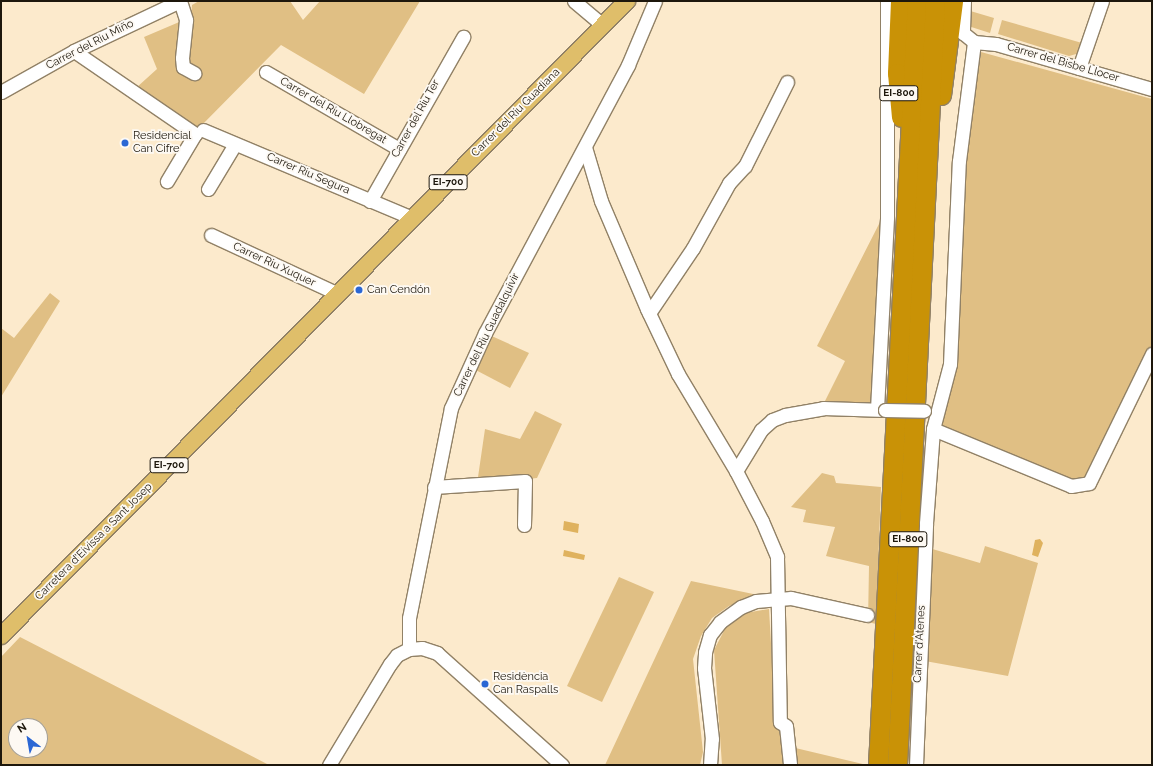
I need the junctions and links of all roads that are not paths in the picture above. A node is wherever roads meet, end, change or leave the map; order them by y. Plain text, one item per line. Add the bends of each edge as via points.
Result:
1 (180, 1) edge
2 (574, 1) edge
3 (627, 1) edge
4 (655, 1) edge
5 (887, 1) edge
6 (900, 1) edge
7 (918, 1) edge
8 (934, 1) edge
9 (953, 1) edge
10 (964, 1) edge
11 (1102, 1) edge
12 (603, 25) junction
13 (462, 37) dead end
14 (974, 42) junction
15 (74, 51) junction
16 (1079, 68) junction
17 (266, 72) dead end
18 (194, 74) dead end
19 (786, 82) dead end
20 (1152, 89) edge
21 (1, 91) edge
22 (203, 130) dead end
23 (235, 144) junction
24 (585, 147) junction
25 (399, 149) junction
26 (927, 161) junction
27 (167, 181) dead end
28 (907, 184) junction
29 (208, 189) dead end
30 (370, 201) junction
31 (412, 218) junction
32 (211, 235) dead end
33 (338, 294) junction
34 (649, 313) junction
35 (1152, 354) edge
36 (881, 410) junction
37 (930, 411) junction
38 (933, 429) junction
39 (736, 471) junction
40 (434, 487) junction
41 (524, 525) dead end
42 (778, 599) junction
43 (867, 615) dead end
44 (1, 636) edge
45 (409, 650) junction
46 (329, 765) edge
47 (562, 765) edge
48 (710, 765) edge
49 (790, 765) edge
50 (878, 765) edge
51 (897, 765) edge
52 (916, 765) edge

1 - 15 street, Carrer del Riu Miño
1 - 18 street via 186,20 182,63 183,67
2 - 12 street
3 - 12 main road, Carrer del Riu Guadiana / EI-700
4 - 24 street, Carrer del Riu Guadalquivir via 628,65
5 - 36 street via 888,217
6 - 28 highway, EI-800 via 897,73
7 - 28 highway, EI-800
8 - 26 highway, EI-800
9 - 26 highway, EI-800 via 943,81
10 - 14 street via 963,33
11 - 16 street
12 - 31 main road, Carrer del Riu Guadiana / EI-700
13 - 25 street, Carrer del Riu Ter
14 - 16 street, Carrer del Bisbe Llocer via 996,44
14 - 37 street, Carrer d'Atenes via 959,161 950,364
15 - 21 street, Carrer del Riu Miño
15 - 27 street via 195,134
16 - 20 street, Carrer del Bisbe Llocer
17 - 25 street, Carrer del Riu Llobregat
19 - 34 street via 745,166 729,183 693,248
22 - 23 street, Carrer Riu Segura
23 - 29 street
23 - 30 street, Carrer Riu Segura
24 - 34 street via 601,201
24 - 40 street, Carrer del Riu Guadalquivir via 485,333 451,408
25 - 30 street, Carrer del Riu Ter
26 - 51 highway, EI-800
28 - 50 highway, EI-800
30 - 31 street, Carrer Riu Segura
31 - 33 main road, Carrer del Riu Guadiana / EI-700
32 - 33 street, Carrer Riu Xuquer
33 - 44 main road, Carretera d'Eivissa a Sant Josep / EI-700
34 - 39 street via 678,374
35 - 38 street via 1089,482 1070,486
36 - 37 street, bridge
36 - 39 street via 823,408 772,420 761,430
37 - 38 street, Carrer d'Atenes
38 - 52 street, Carrer d'Atenes via 926,523
39 - 42 street via 777,557
40 - 41 street via 525,481
40 - 45 street, Carrer del Riu Guadalquivir via 409,618
42 - 43 street via 791,598
42 - 48 street via 741,607 720,622 710,635 704,668 712,739
42 - 49 street via 780,722 786,726
45 - 46 street via 397,655 390,664
45 - 47 street via 422,648 436,653

